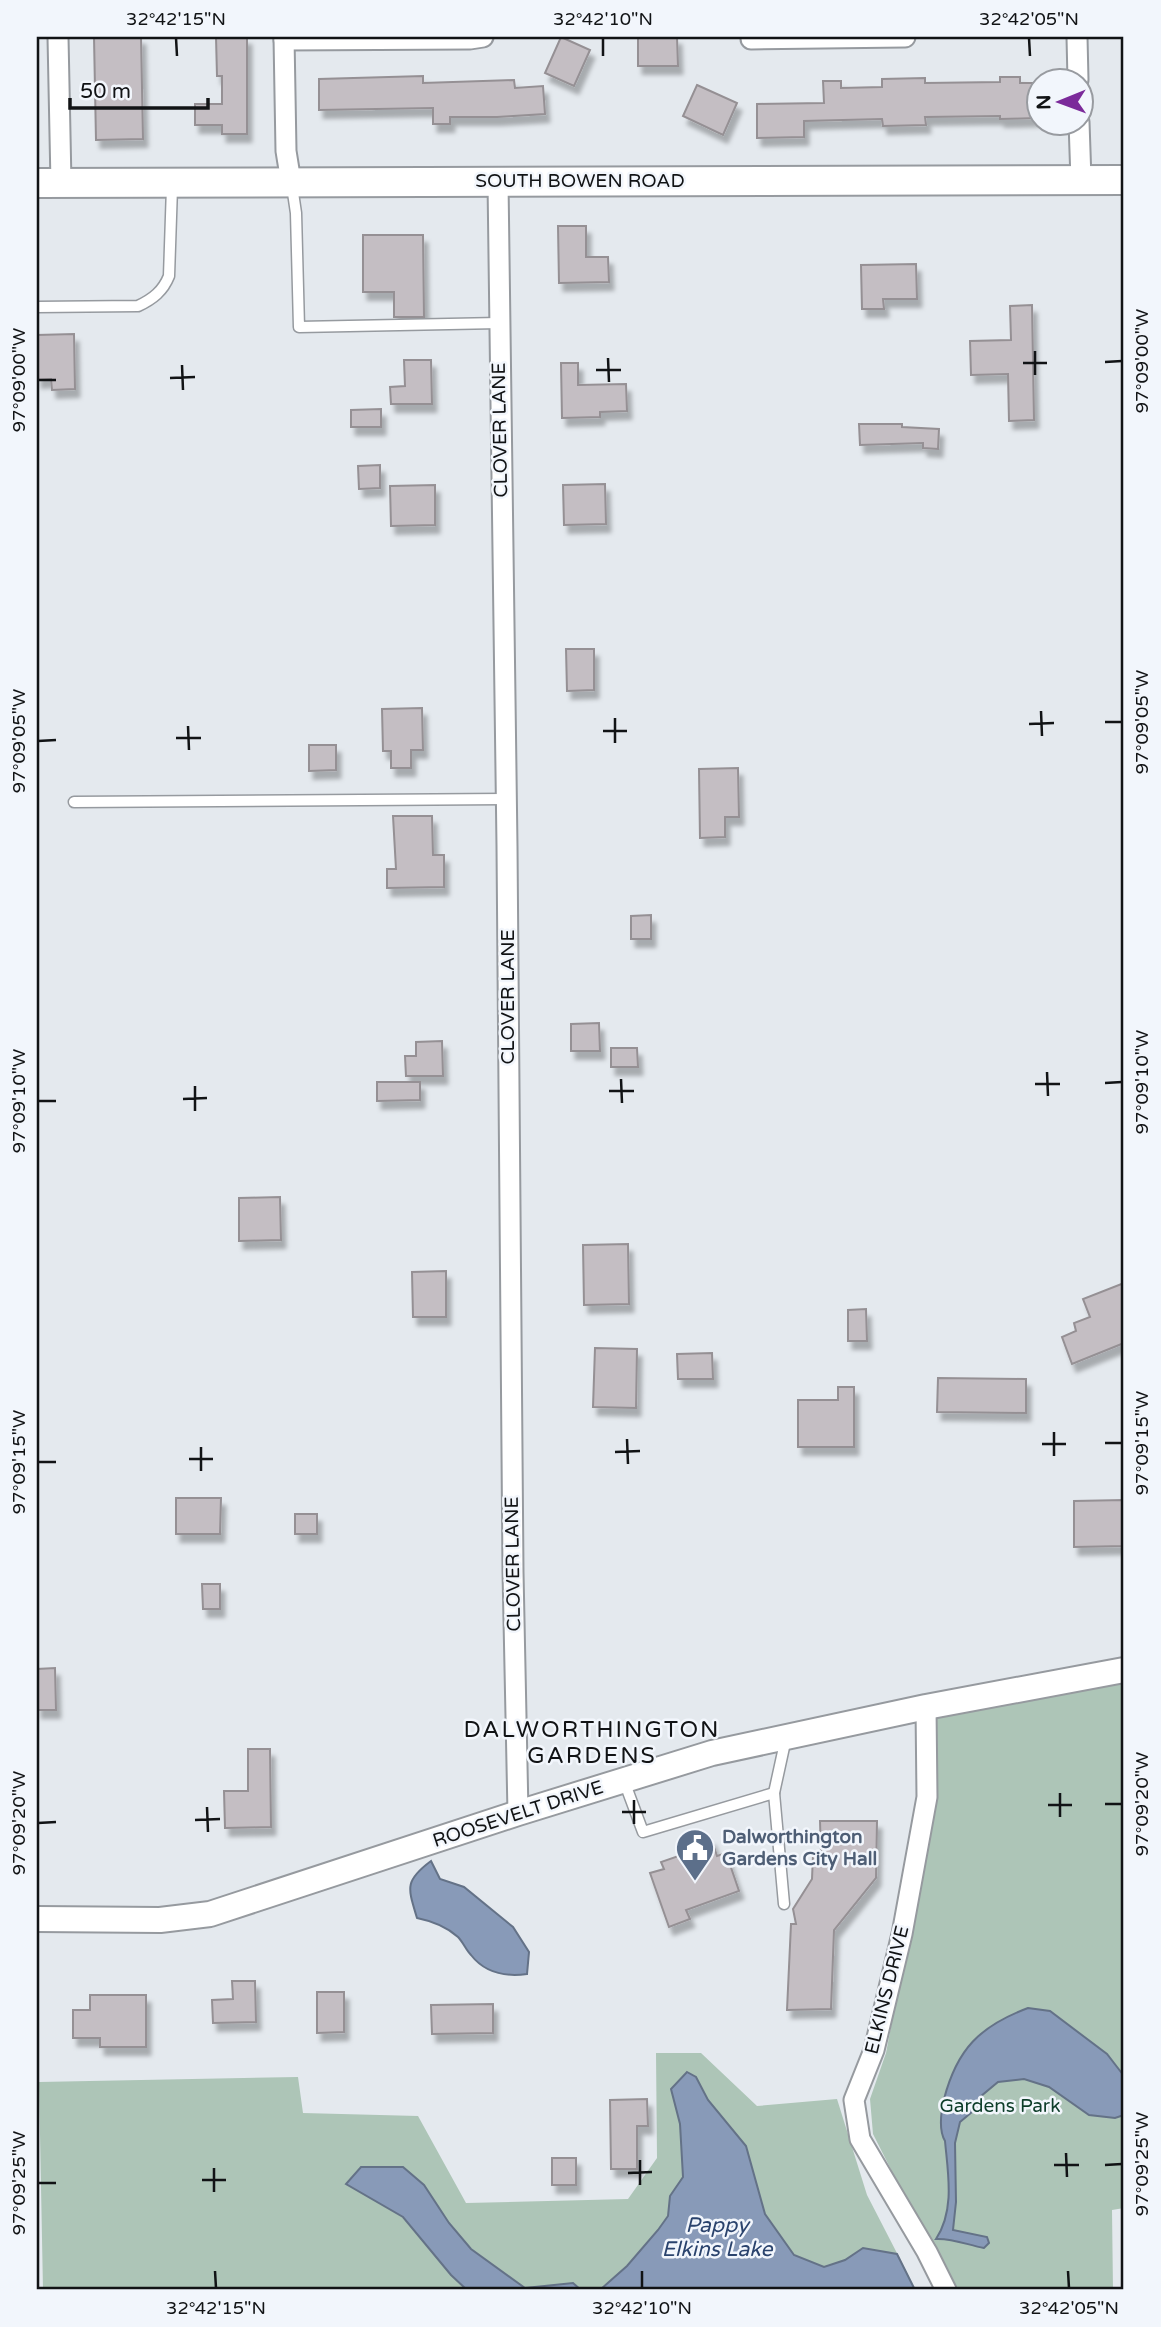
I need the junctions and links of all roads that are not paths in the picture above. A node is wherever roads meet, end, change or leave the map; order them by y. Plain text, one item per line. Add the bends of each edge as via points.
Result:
1 (58, 37) edge
2 (483, 37) edge
3 (905, 37) edge
4 (1077, 37) edge
5 (284, 38) edge
6 (751, 39) dead end
7 (1078, 66) edge
8 (1079, 136) edge
9 (1081, 180) junction
10 (1124, 180) edge
11 (291, 182) junction
12 (498, 182) junction
13 (49, 183) edge
14 (172, 183) junction
15 (37, 307) edge
16 (499, 323) junction
17 (506, 799) junction
18 (74, 802) dead end
19 (1124, 1670) edge
20 (926, 1707) junction
21 (786, 1737) junction
22 (624, 1780) junction
23 (774, 1793) junction
24 (518, 1813) junction
25 (784, 1904) dead end
26 (37, 1919) edge
27 (946, 2290) edge

1 - 13 street
2 - 5 street
3 - 6 street
4 - 7 street
5 - 11 street
8 - 9 street
9 - 10 main road, SOUTH BOWEN ROAD
9 - 12 main road, SOUTH BOWEN ROAD
11 - 12 main road, SOUTH BOWEN ROAD
11 - 14 main road, SOUTH BOWEN ROAD
11 - 16 lane via 299,327
12 - 16 street, CLOVER LANE
13 - 14 main road, SOUTH BOWEN ROAD
14 - 15 lane via 169,276 150,301 138,306
16 - 17 street, CLOVER LANE
17 - 18 lane
17 - 24 street, CLOVER LANE
19 - 20 street, ROOSEVELT DRIVE
20 - 21 street, ROOSEVELT DRIVE
20 - 27 street, ELKINS DRIVE via 927,1797 874,2050 854,2099 860,2139
21 - 22 street, ROOSEVELT DRIVE via 712,1752
21 - 23 lane
22 - 23 lane via 643,1832
22 - 24 street, ROOSEVELT DRIVE
23 - 25 lane
24 - 26 street, ROOSEVELT DRIVE via 210,1914 160,1920

